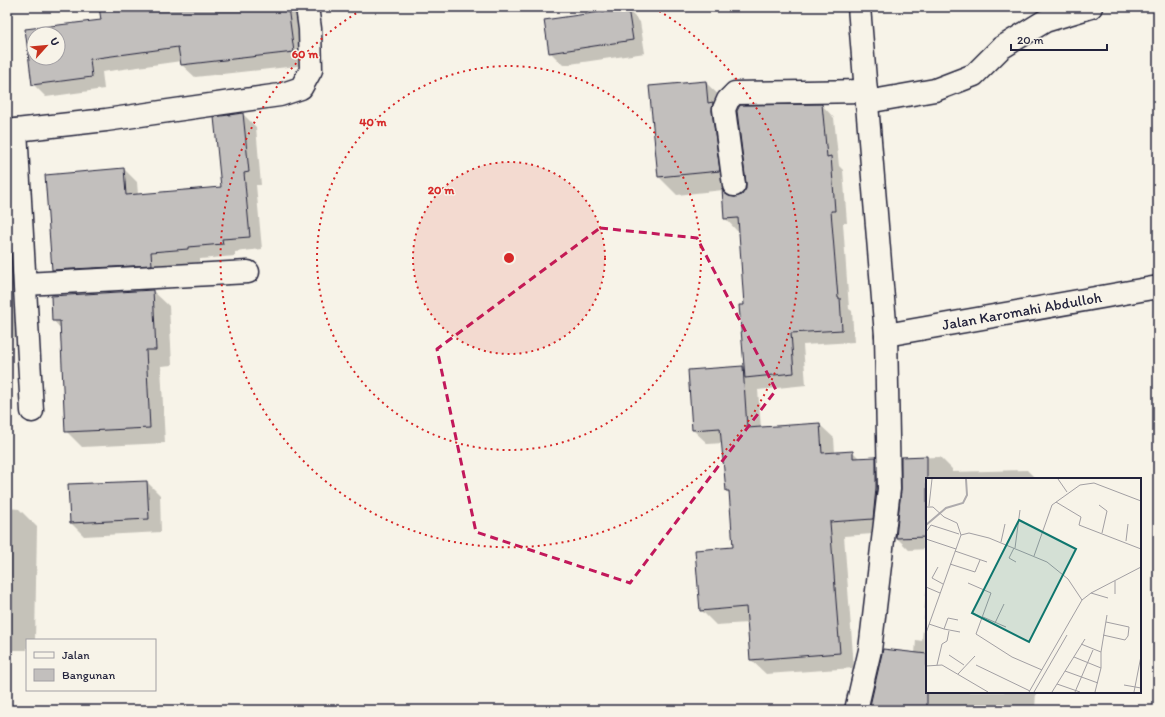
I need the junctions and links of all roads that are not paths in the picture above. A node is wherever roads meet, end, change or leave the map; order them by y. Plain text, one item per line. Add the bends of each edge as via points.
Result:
1 (307, 7) edge
2 (859, 7) edge
3 (1091, 7) edge
4 (867, 97) junction
5 (12, 131) edge
6 (734, 185) dead end
7 (248, 272) dead end
8 (25, 284) junction
9 (1158, 287) edge
10 (886, 335) junction
11 (32, 411) dead end
12 (856, 710) edge

1 - 5 street via 311,70 301,88 280,95
2 - 4 street
3 - 4 street via 1044,20 1001,48 974,74 935,90
4 - 6 street via 735,93 724,109
4 - 10 street
5 - 8 street
7 - 8 street
8 - 11 street
9 - 10 street, Jalan Karomahi Abdulloh
10 - 12 street via 889,489 870,650

